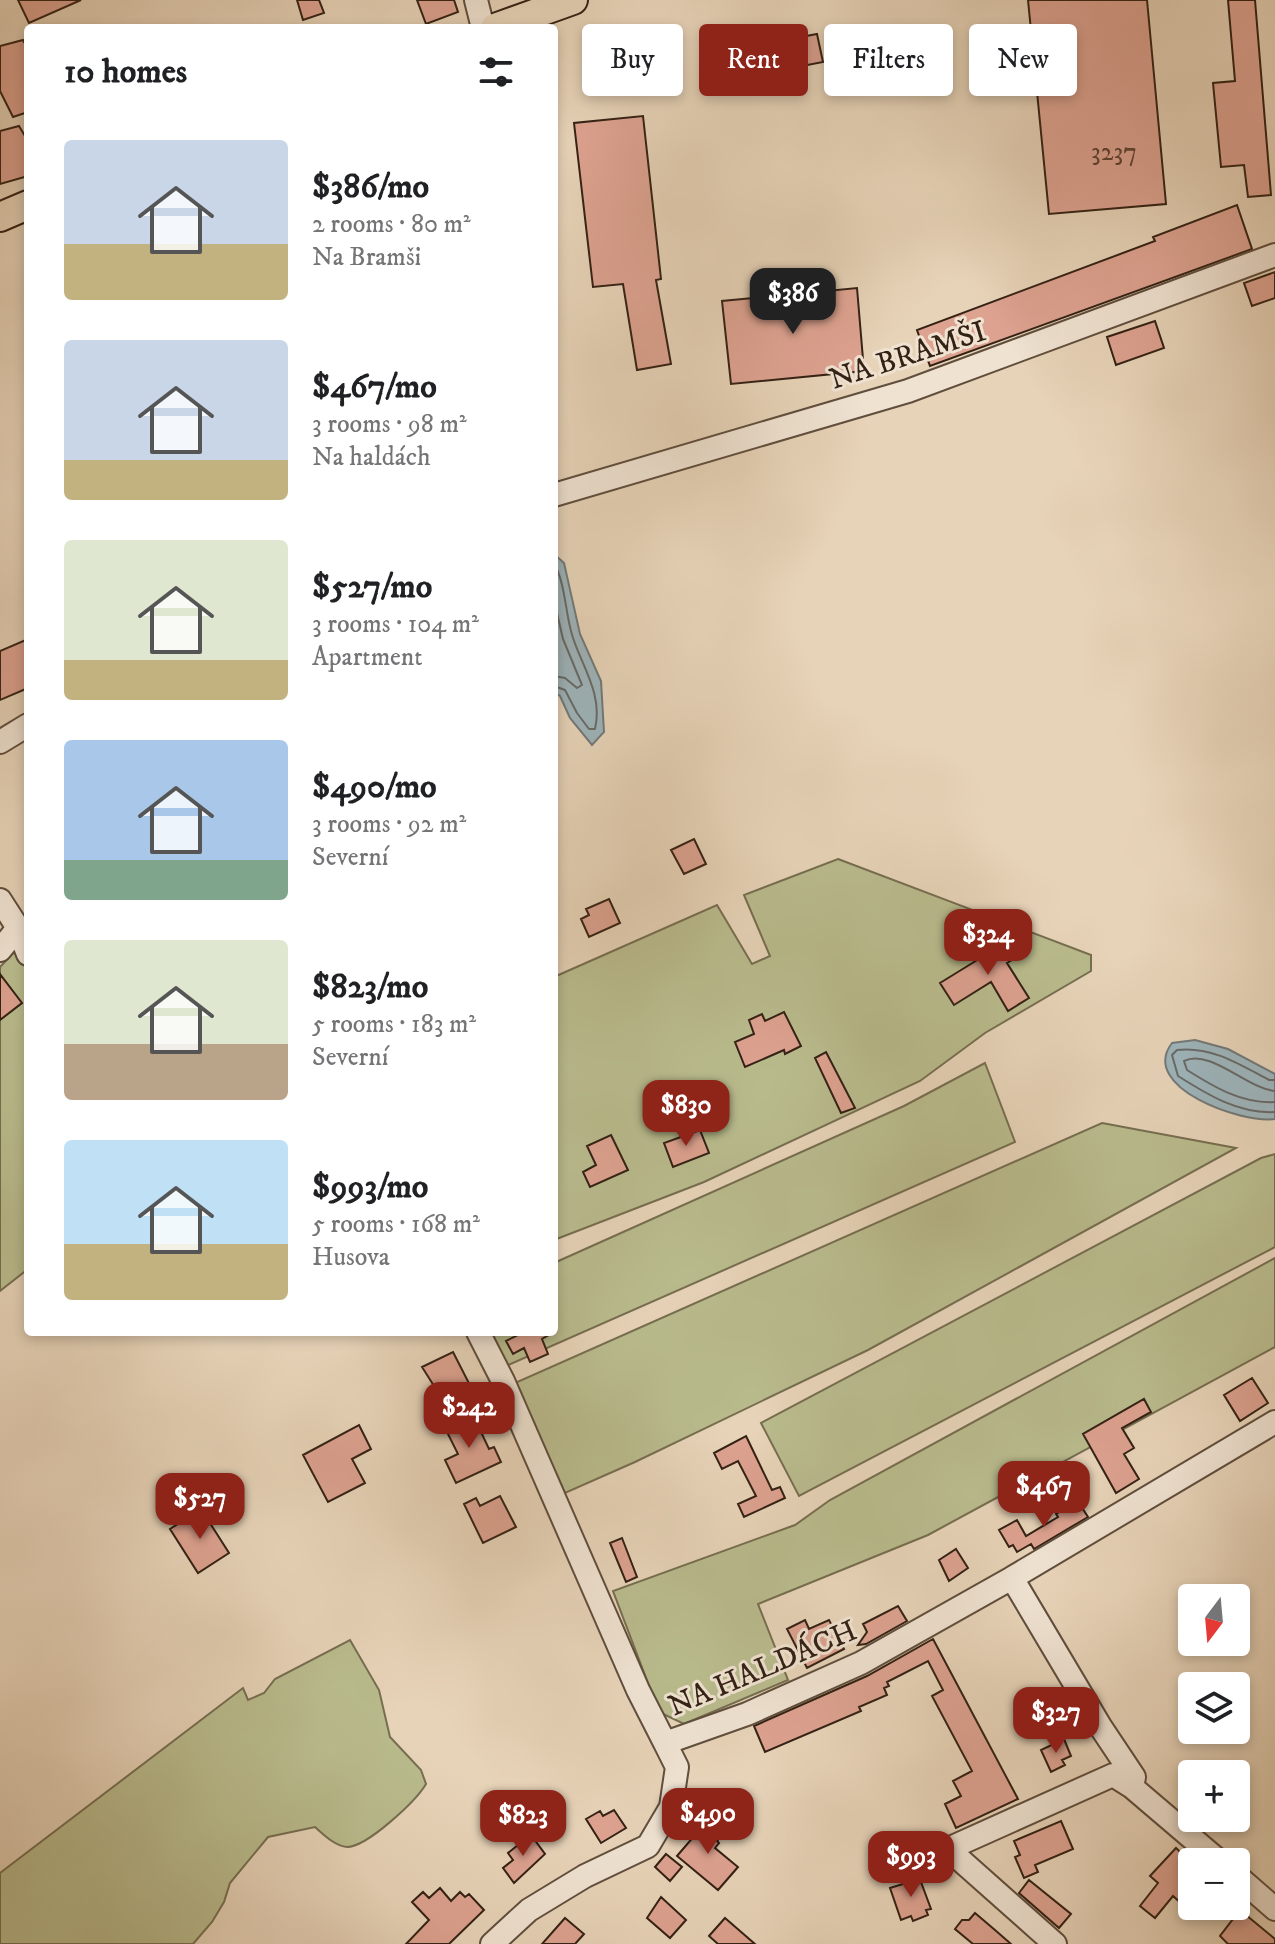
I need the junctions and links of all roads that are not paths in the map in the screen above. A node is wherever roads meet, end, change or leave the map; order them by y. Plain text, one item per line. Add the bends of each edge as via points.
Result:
1 (476, 0) edge
2 (573, 0) edge
3 (482, 24) edge
4 (506, 24) edge
5 (24, 207) edge
6 (0, 217) edge
7 (1275, 255) edge
8 (558, 494) edge
9 (24, 727) edge
10 (0, 742) edge
11 (0, 900) edge
12 (18, 928) junction
13 (24, 944) edge
14 (0, 950) edge
15 (480, 1336) edge
16 (1275, 1422) edge
17 (1012, 1578) junction
18 (665, 1743) junction
19 (1132, 1787) junction
20 (1204, 1848) edge
21 (1250, 1887) edge
22 (1275, 1909) edge
23 (1050, 1942) edge
24 (492, 1944) edge

1 - 3 street
2 - 4 main road
5 - 6 main road
7 - 8 street, NA BRAMŠI via 908,391
9 - 10 street
11 - 12 street
12 - 13 street
12 - 14 street
15 - 18 street, NA HALDÁCH
16 - 17 street, NA HALDÁCH
17 - 18 street, NA HALDÁCH via 861,1663 747,1714
17 - 19 street via 1134,1777
18 - 24 street via 677,1767 671,1807 648,1846 529,1910
19 - 20 street
19 - 23 street via 1113,1775 948,1849
21 - 22 street

